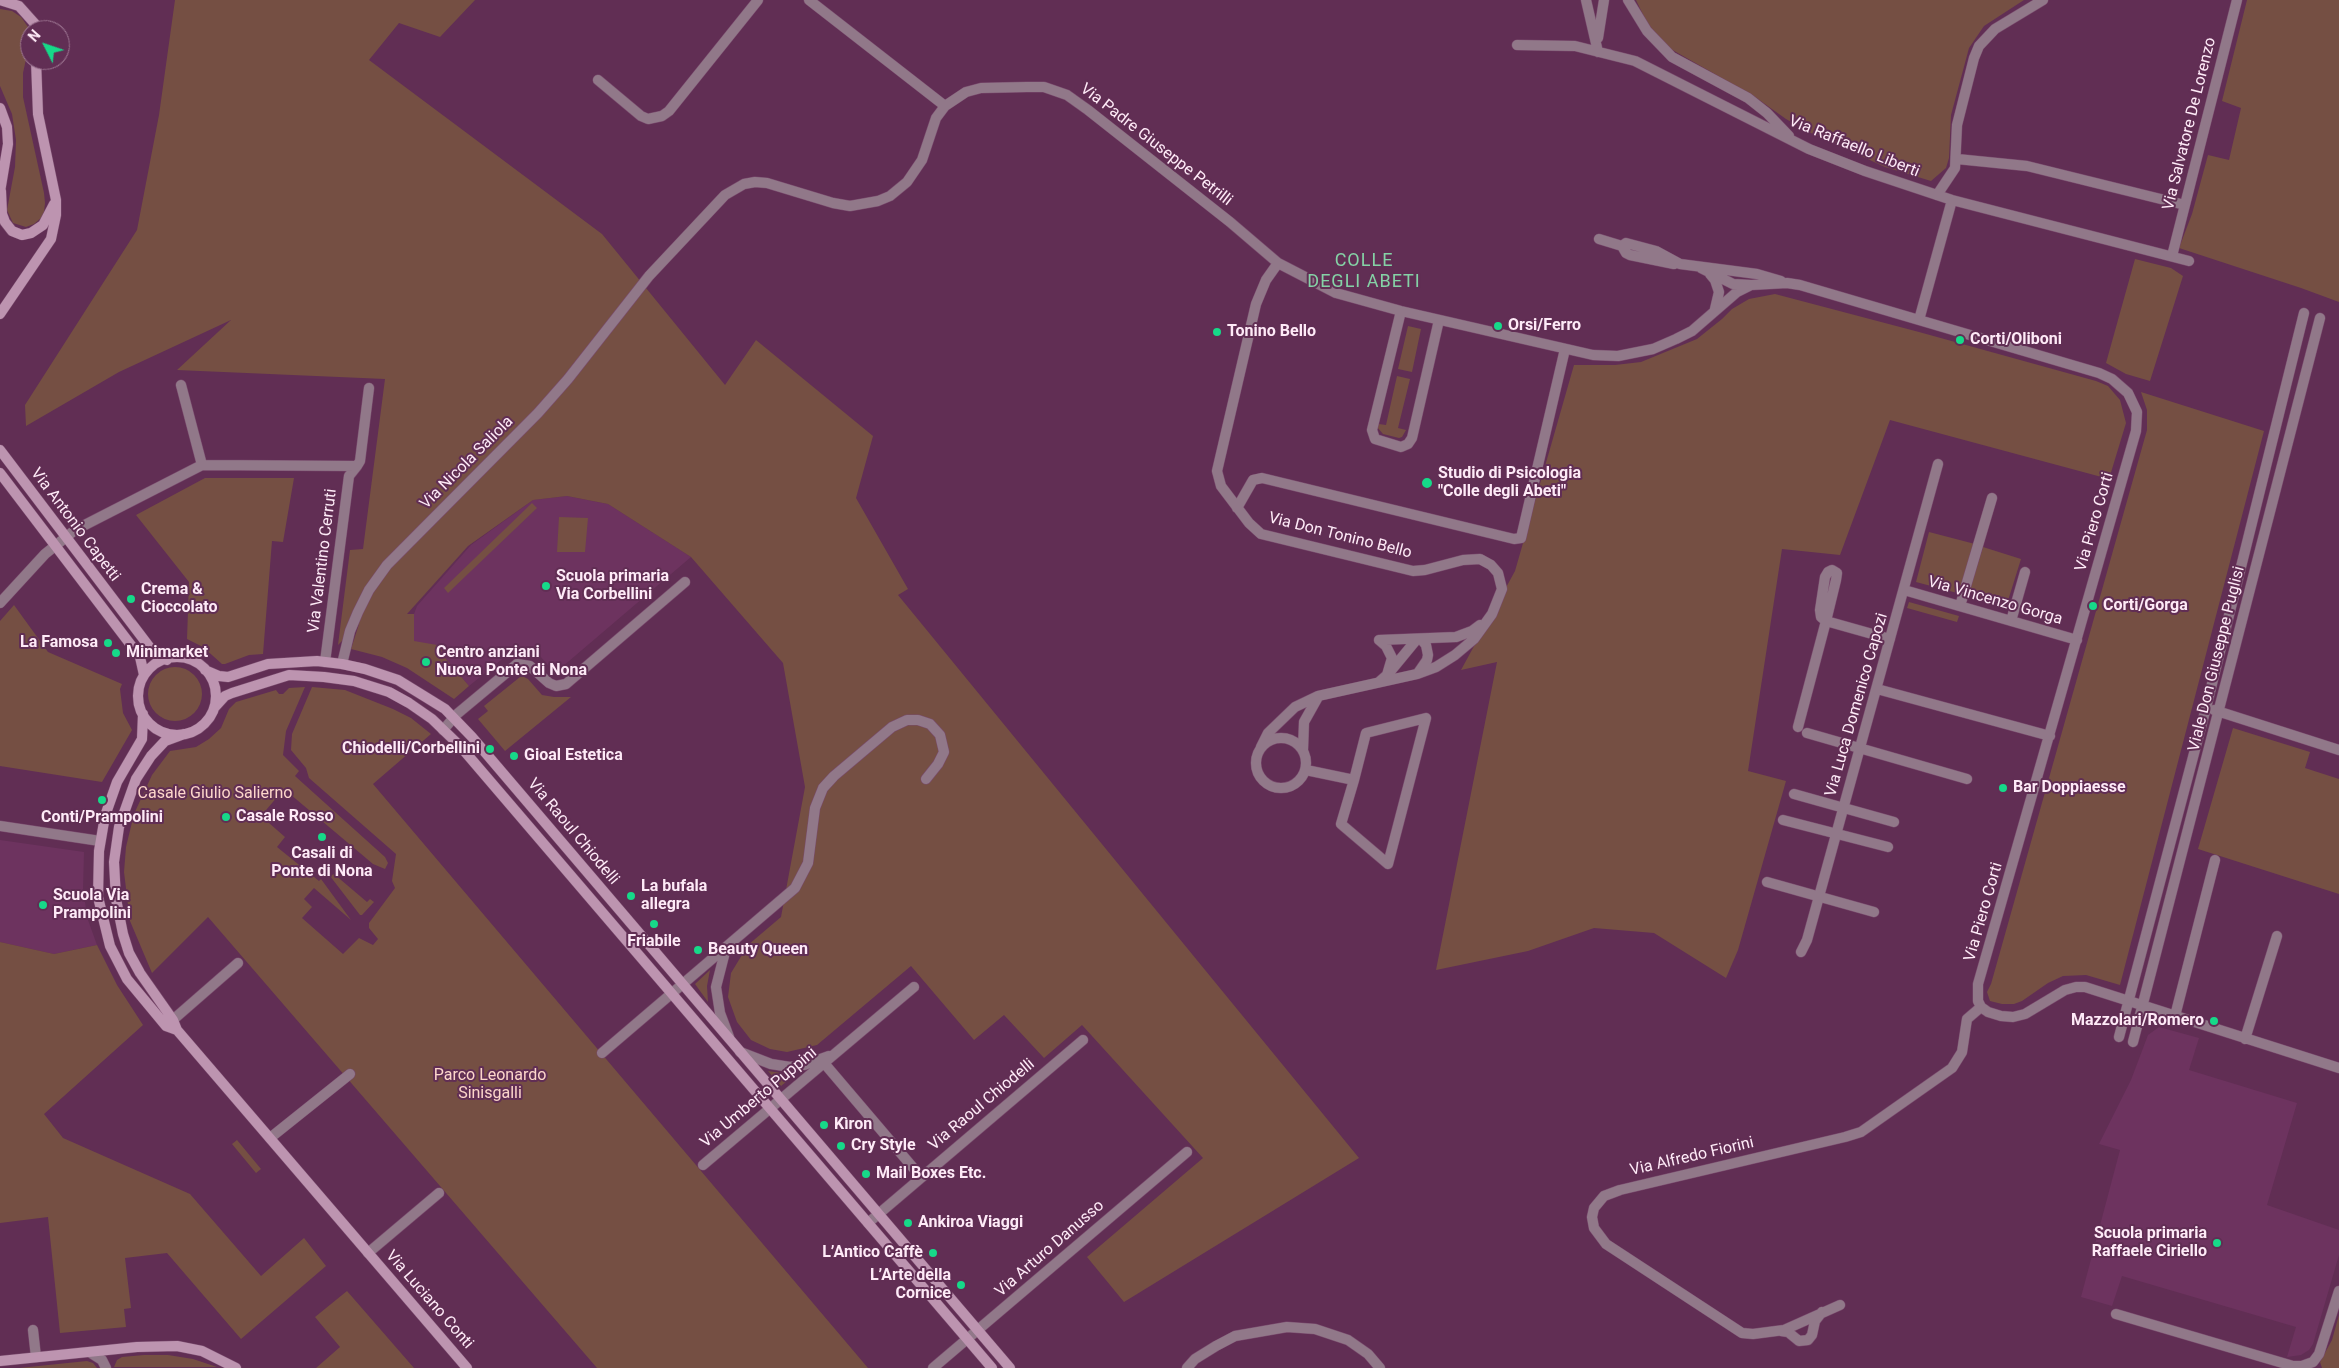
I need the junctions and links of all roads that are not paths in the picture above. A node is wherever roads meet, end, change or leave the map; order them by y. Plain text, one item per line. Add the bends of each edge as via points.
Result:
1 (0, 0) edge
2 (758, 0) edge
3 (809, 0) edge
4 (1586, 0) edge
5 (1604, 0) edge
6 (1628, 0) edge
7 (2043, 0) edge
8 (2237, 0) edge
9 (32, 20) edge
10 (1518, 44) dead end
11 (1598, 52) junction
12 (36, 70) edge
13 (598, 80) dead end
14 (945, 106) junction
15 (0, 108) edge
16 (1795, 142) junction
17 (1957, 159) junction
18 (0, 192) edge
19 (1937, 195) junction
20 (56, 200) junction
21 (1952, 200) junction
22 (2185, 204) junction
23 (1599, 239) dead end
24 (2172, 256) junction
25 (2189, 262) dead end
26 (1278, 263) junction
27 (1701, 268) junction
28 (1787, 283) junction
29 (1751, 285) junction
30 (1400, 311) junction
31 (2304, 313) dead end
32 (0, 314) edge
33 (1713, 314) junction
34 (2320, 318) dead end
35 (1439, 320) junction
36 (1919, 320) junction
37 (1565, 349) junction
38 (181, 385) dead end
39 (369, 388) dead end
40 (2279, 412) junction
41 (2295, 416) junction
42 (3, 453) edge
43 (1938, 464) dead end
44 (202, 465) junction
45 (357, 466) junction
46 (0, 473) edge
47 (1992, 498) dead end
48 (1237, 508) junction
49 (66, 538) junction
50 (55, 546) junction
51 (2025, 572) dead end
52 (685, 582) dead end
53 (1904, 590) junction
54 (0, 603) edge
55 (1960, 606) junction
56 (1487, 620) junction
57 (2011, 621) junction
58 (1419, 639) junction
59 (1890, 639) junction
60 (2077, 640) junction
61 (167, 660) junction
62 (325, 662) junction
63 (342, 664) junction
64 (205, 670) junction
65 (1417, 674) junction
66 (144, 675) junction
67 (1387, 675) junction
68 (1379, 683) junction
69 (1877, 689) junction
70 (1318, 696) junction
71 (215, 707) junction
72 (2206, 708) junction
73 (2219, 712) junction
74 (143, 714) junction
75 (453, 718) junction
76 (1798, 727) dead end
77 (443, 730) junction
78 (1807, 733) dead end
79 (184, 734) junction
80 (2050, 736) junction
81 (1261, 748) junction
82 (1860, 748) junction
83 (1303, 750) junction
84 (2339, 750) edge
85 (1306, 770) junction
86 (926, 779) dead end
87 (1967, 779) dead end
88 (1354, 780) junction
89 (1794, 794) dead end
90 (1843, 808) junction
91 (1783, 820) dead end
92 (1894, 822) dead end
93 (0, 826) edge
94 (1836, 834) junction
95 (100, 846) junction
96 (1888, 847) dead end
97 (115, 853) junction
98 (2215, 860) dead end
99 (1767, 882) dead end
100 (1818, 897) junction
101 (1874, 912) dead end
102 (2277, 936) dead end
103 (726, 946) junction
104 (1801, 952) dead end
105 (238, 963) dead end
106 (682, 984) junction
107 (914, 987) dead end
108 (672, 993) junction
109 (2128, 1002) junction
110 (1981, 1007) junction
111 (2143, 1007) junction
112 (2175, 1016) junction
113 (169, 1023) junction
114 (2119, 1037) dead end
115 (2245, 1039) junction
116 (730, 1040) junction
117 (1083, 1040) dead end
118 (2133, 1042) dead end
119 (739, 1051) junction
120 (602, 1053) dead end
121 (834, 1054) junction
122 (824, 1063) junction
123 (2339, 1068) edge
124 (350, 1074) dead end
125 (780, 1100) junction
126 (770, 1109) junction
127 (270, 1138) junction
128 (1187, 1152) dead end
129 (703, 1165) dead end
130 (921, 1177) junction
131 (439, 1192) dead end
132 (878, 1214) junction
133 (868, 1223) junction
134 (368, 1252) junction
135 (2339, 1291) edge
136 (1840, 1305) dead end
137 (1825, 1311) junction
138 (2116, 1314) dead end
139 (1800, 1323) junction
140 (1813, 1329) junction
141 (33, 1330) dead end
142 (978, 1331) junction
143 (1780, 1331) junction
144 (1795, 1336) junction
145 (968, 1339) junction
146 (91, 1353) junction
147 (36, 1358) junction
148 (0, 1361) edge
149 (106, 1368) edge
150 (236, 1368) edge
151 (467, 1368) edge
152 (933, 1368) edge
153 (992, 1368) edge
154 (1010, 1368) edge
155 (1187, 1368) edge
156 (1380, 1368) edge

1 - 9 main road via 19,6
2 - 13 street via 662,116 648,119 641,116
3 - 14 street
4 - 11 street
5 - 11 street
6 - 16 street via 1646,31 1672,57 1748,98
7 - 17 street via 1995,29 1979,46 1957,125
8 - 22 street, Via Salvatore De Lorenzo
10 - 11 street, Via Raffaello Liberti via 1575,46
11 - 16 street, Via Raffaello Liberti via 1635,61
12 - 20 main road via 38,114
14 - 26 street, Via Padre Giuseppe Petrilli via 966,92 981,88 1044,87 1066,95
14 - 63 street, Via Nicola Saliola via 936,118 929,144 916,171 890,196 850,206 767,183 744,184 725,194 649,276 538,413 377,577 350,631
15 - 18 main road via 7,127 8,144
16 - 19 street, Via Raffaello Liberti via 1865,171
17 - 19 street via 1951,178
17 - 22 street via 2027,166
18 - 20 main road via 5,222 12,231 22,235 43,225
19 - 21 street, Via Raffaello Liberti
20 - 32 main road via 51,239
21 - 24 street, Via Raffaello Liberti
21 - 36 street
22 - 24 street, Via Salvatore De Lorenzo
23 - 27 street, Via Piero Corti via 1622,246 1630,255
24 - 25 street, Via Raffaello Liberti
26 - 30 street, Via Padre Giuseppe Petrilli via 1336,293
26 - 48 street, Via Don Tonino Bello via 1258,297 1217,471 1221,486
27 - 28 street, Via Piero Corti via 1757,274
27 - 29 street, Via Piero Corti via 1725,281
27 - 33 street via 1718,286
28 - 29 street, Via Piero Corti
28 - 36 street, Via Piero Corti
29 - 33 street, Via Padre Giuseppe Petrilli via 1737,292
30 - 35 street, Via Padre Giuseppe Petrilli
30 - 35 street via 1372,430 1375,439 1402,447 1412,438
31 - 40 street, Viale Don Giuseppe Puglisi
33 - 37 street, Via Padre Giuseppe Petrilli via 1664,346 1636,354 1593,355
34 - 41 street, Viale Don Giuseppe Puglisi
35 - 37 street, Via Padre Giuseppe Petrilli
36 - 60 street, Via Piero Corti via 2106,376 2118,383 2135,405 2136,431
37 - 48 street via 1521,538 1514,539 1262,478 1253,480
38 - 44 street
39 - 45 street, Via Valentino Cerruti
40 - 41 street
40 - 72 street, Viale Don Giuseppe Puglisi
41 - 73 street, Viale Don Giuseppe Puglisi
42 - 49 main road, Via Antonio Capetti
43 - 53 street, Via Luca Domenico Capozi
44 - 45 street, Via Valentino Cerruti
44 - 49 street, Via Valentino Cerruti
45 - 62 street, Via Valentino Cerruti via 349,476
46 - 50 main road, Via Antonio Capetti
47 - 55 street
48 - 56 street, Via Don Tonino Bello via 1254,529 1270,537 1407,570 1425,570 1480,559 1495,569 1502,583 1499,601
49 - 50 street, Via Valentino Cerruti
49 - 61 main road, Via Antonio Capetti via 150,649
50 - 54 street, Via Antonio Capetti
50 - 66 main road, Via Antonio Capetti via 140,657
51 - 57 street
52 - 75 street via 566,684 556,686 530,666 518,664
53 - 55 street, Via Vincenzo Gorga
53 - 59 street, Via Luca Domenico Capozi
55 - 57 street, Via Vincenzo Gorga
56 - 58 street, Via Don Tonino Bello via 1464,635
56 - 65 street, Via Don Tonino Bello via 1474,639 1455,655
57 - 60 street, Via Vincenzo Gorga
58 - 65 street via 1426,645 1428,655
58 - 67 street
58 - 67 street, Via Don Tonino Bello via 1379,640 1392,658
59 - 69 street, Via Luca Domenico Capozi
59 - 76 street via 1826,621
60 - 80 street, Via Piero Corti
61 - 64 main road via 191,660
61 - 66 main road via 150,668
62 - 63 main road, Via Raoul Chiodelli
62 - 64 main road, Via Raoul Chiodelli via 268,664 228,677
63 - 75 main road, Via Raoul Chiodelli via 398,680 419,691
64 - 71 main road via 215,687
65 - 68 street, Via Don Tonino Bello
66 - 74 main road via 138,703
67 - 68 street
68 - 70 street, Via Don Tonino Bello
69 - 80 street
69 - 82 street, Via Luca Domenico Capozi
70 - 81 street, Via Don Tonino Bello via 1295,707 1277,722
70 - 83 street via 1304,722
71 - 77 main road, Via Raoul Chiodelli via 225,696 289,675 324,676 389,692 410,703
71 - 79 main road via 207,724
72 - 73 street
72 - 109 street, Viale Don Giuseppe Puglisi
73 - 84 street
73 - 111 street, Viale Don Giuseppe Puglisi
74 - 79 main road via 162,730
74 - 95 main road, Via Luciano Conti via 142,740 110,799
75 - 77 street
75 - 106 main road, Via Raoul Chiodelli
77 - 108 main road, Via Raoul Chiodelli
78 - 82 street
79 - 97 main road, Via Luciano Conti via 162,744 141,771 119,827
80 - 110 street, Via Piero Corti via 1978,984 1977,997
81 - 83 street via 1268,741 1280,737 1292,739
81 - 85 street via 1256,769 1266,784 1289,787 1297,783
82 - 87 street
82 - 90 street, Via Luca Domenico Capozi
83 - 85 street
85 - 88 street
86 - 103 street via 944,752 940,735 930,724 918,720 907,720 892,727 822,788 815,808 808,864 795,888
88 - 88 street via 1366,732 1426,718 1388,864 1341,824
89 - 90 street
90 - 92 street
90 - 94 street, Via Luca Domenico Capozi
91 - 94 street
93 - 95 street
94 - 96 street
94 - 100 street, Via Luca Domenico Capozi
95 - 97 street
95 - 113 main road, Via Luciano Conti via 98,897 110,946 126,976
97 - 113 main road, Via Luciano Conti via 116,899 129,953
98 - 112 street
99 - 100 street
100 - 101 street
100 - 104 street, Via Luca Domenico Capozi
102 - 115 street
103 - 106 street
103 - 116 street via 716,987
105 - 113 street
106 - 108 street
106 - 116 main road, Via Raoul Chiodelli
107 - 121 street, Via Umberto Puppini
108 - 120 street
108 - 126 main road, Via Raoul Chiodelli
109 - 110 street via 2079,987 2061,992 2018,1016 1998,1016
109 - 111 street
109 - 114 street, Viale Don Giuseppe Puglisi
110 - 143 street, Via Alfredo Fiorini via 1968,1019 1962,1052 1952,1068 1861,1132 1620,1190 1604,1196 1596,1205 1592,1217 1594,1228 1600,1238 1616,1251 1739,1332
111 - 112 street
111 - 118 street, Viale Don Giuseppe Puglisi
112 - 115 street
113 - 127 main road, Via Luciano Conti
115 - 123 street
116 - 119 main road, Via Raoul Chiodelli
117 - 130 street, Via Raoul Chiodelli
119 - 121 street, Via Umberto Puppini via 771,1064 790,1067
119 - 125 main road, Via Raoul Chiodelli
121 - 122 street, Via Umberto Puppini
122 - 125 street, Via Umberto Puppini
122 - 130 street
124 - 127 street
125 - 126 street, Via Umberto Puppini
125 - 132 main road, Via Raoul Chiodelli
126 - 129 street, Via Umberto Puppini
126 - 133 main road, Via Raoul Chiodelli
127 - 134 main road, Via Luciano Conti
128 - 142 street, Via Arturo Danusso
130 - 132 street, Via Raoul Chiodelli
131 - 134 street, Via Luciano Conti
132 - 133 street, Via Raoul Chiodelli
132 - 142 main road, Via Raoul Chiodelli
133 - 145 main road, Via Raoul Chiodelli
134 - 151 main road, Via Luciano Conti
135 - 138 street via 2319,1354 2313,1362 2302,1366
136 - 137 street, Via Alfredo Fiorini
137 - 139 street, Via Alfredo Fiorini
137 - 140 street via 1817,1318
139 - 140 street via 1809,1324
139 - 143 street, Via Alfredo Fiorini
139 - 144 street via 1794,1330
140 - 144 street via 1808,1340 1799,1340
141 - 147 street
142 - 145 street, Via Arturo Danusso
142 - 154 main road, Via Raoul Chiodelli
143 - 144 street, Via Alfredo Fiorini
145 - 152 street, Via Arturo Danusso
145 - 153 main road, Via Raoul Chiodelli
146 - 147 main road
146 - 149 street via 102,1360
146 - 150 main road via 181,1346 207,1353
147 - 148 main road
155 - 156 street via 1235,1336 1287,1327 1315,1329 1348,1340 1368,1354

